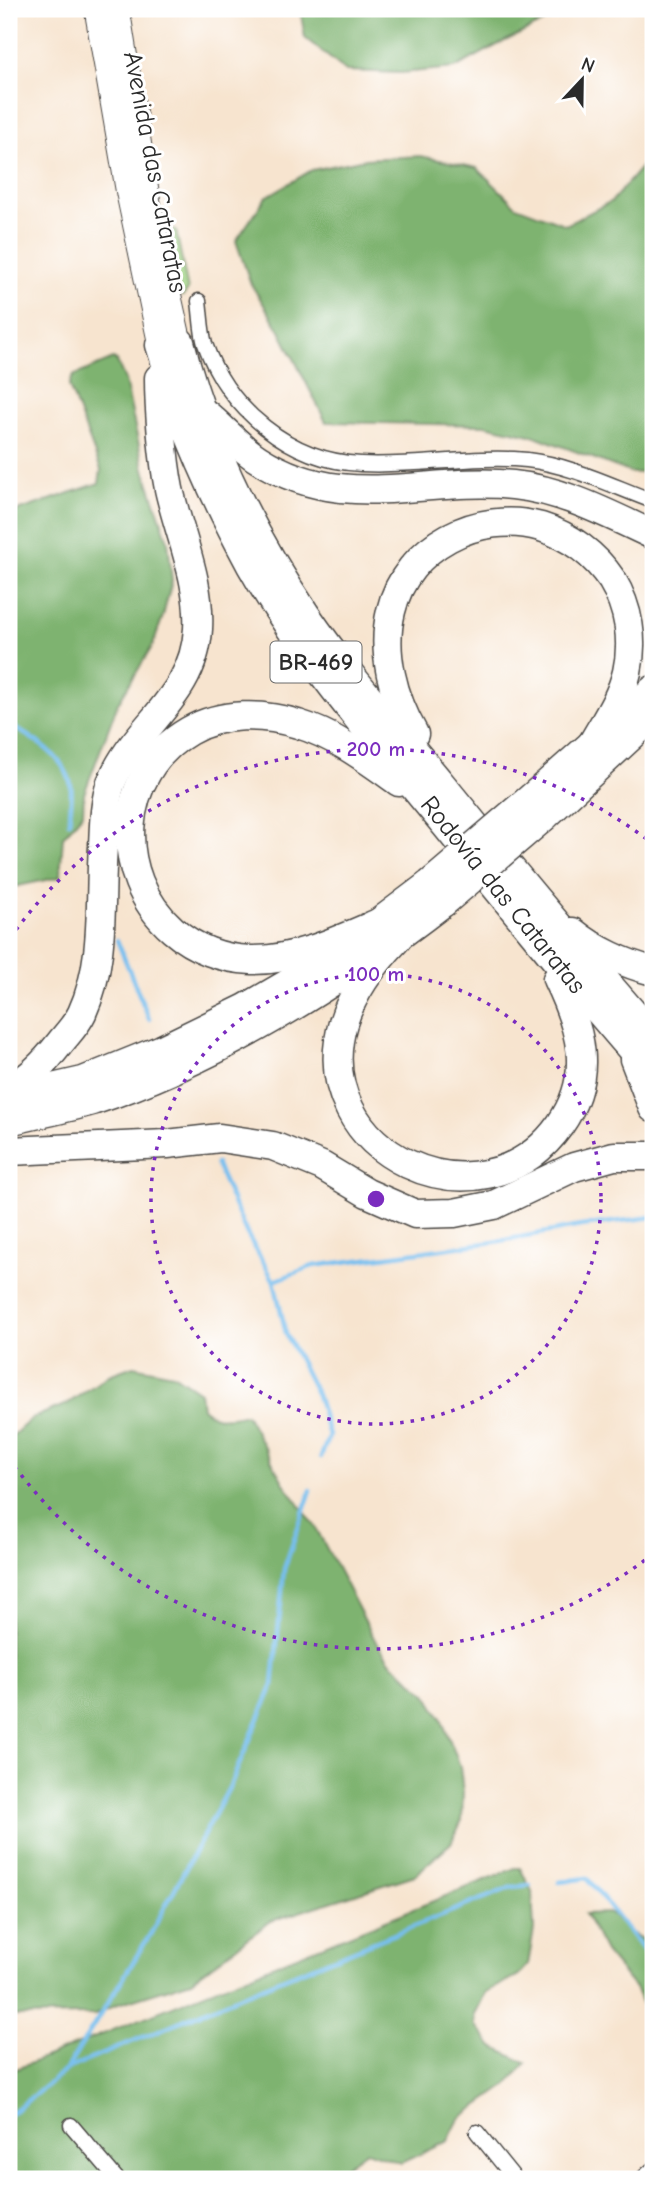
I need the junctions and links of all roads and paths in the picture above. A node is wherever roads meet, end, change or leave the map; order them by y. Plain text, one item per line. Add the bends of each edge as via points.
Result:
1 (96, 9) edge
2 (118, 9) edge
3 (199, 301) dead end
4 (170, 344) junction
5 (201, 410) junction
6 (653, 501) edge
7 (653, 535) edge
8 (653, 690) edge
9 (653, 716) edge
10 (653, 741) edge
11 (599, 751) junction
12 (424, 798) junction
13 (456, 802) junction
14 (538, 904) junction
15 (390, 930) junction
16 (538, 939) junction
17 (653, 971) edge
18 (641, 1042) edge
19 (653, 1074) edge
20 (9, 1088) edge
21 (9, 1098) edge
22 (653, 1108) edge
23 (9, 1121) edge
24 (9, 1151) edge
25 (653, 1156) edge
26 (71, 2125) dead end
27 (477, 2132) dead end
28 (653, 2169) edge
29 (117, 2179) edge
30 (515, 2179) edge
31 (642, 2179) edge

1 - 4 main road, Avenida das Cataratas via 128,194
2 - 4 main road, Avenida das Cataratas
3 - 6 street via 204,340 220,377 251,416 288,443 360,464 506,459 546,463
4 - 5 highway, Rodovía das Cataratas / BR-469
4 - 12 highway, Rodovía das Cataratas / BR-469 via 182,415 252,566 348,705
4 - 20 highway via 159,394 169,487 195,588 197,650 179,690 128,754 112,782 105,806 99,945 81,1015 47,1060
5 - 7 highway via 256,458 321,485 365,491 516,485 559,494
5 - 13 highway, Rodovía das Cataratas / BR-469 via 254,531 301,607
8 - 11 highway
9 - 11 highway
10 - 11 highway
11 - 13 highway via 629,660 629,629 615,586 586,551 547,529 503,522 473,527 422,557 403,582 391,610 388,638 393,684 403,716
11 - 15 highway, bridge
12 - 15 highway via 315,730 252,716 206,724 178,738 151,766 134,802 130,849 145,896 164,923 205,950 254,960
12 - 16 highway, Rodovía das Cataratas / BR-469
13 - 14 highway, Rodovía das Cataratas / BR-469
14 - 17 highway via 585,942
14 - 18 highway, Rodovía das Cataratas / BR-469
15 - 16 highway via 348,1010 340,1041 343,1088 355,1117 387,1153 422,1171 460,1177 498,1171 533,1153 564,1119 576,1091 582,1060 574,1014
15 - 21 highway via 201,1031 83,1081
15 - 23 highway via 344,976 211,1050 91,1101
16 - 18 highway, Rodovía das Cataratas / BR-469
18 - 19 highway, Rodovía das Cataratas / BR-469
18 - 22 highway
24 - 25 highway via 220,1138 273,1146 415,1213 454,1213 494,1205 575,1167 614,1156
26 - 29 street
27 - 30 street
28 - 31 street

